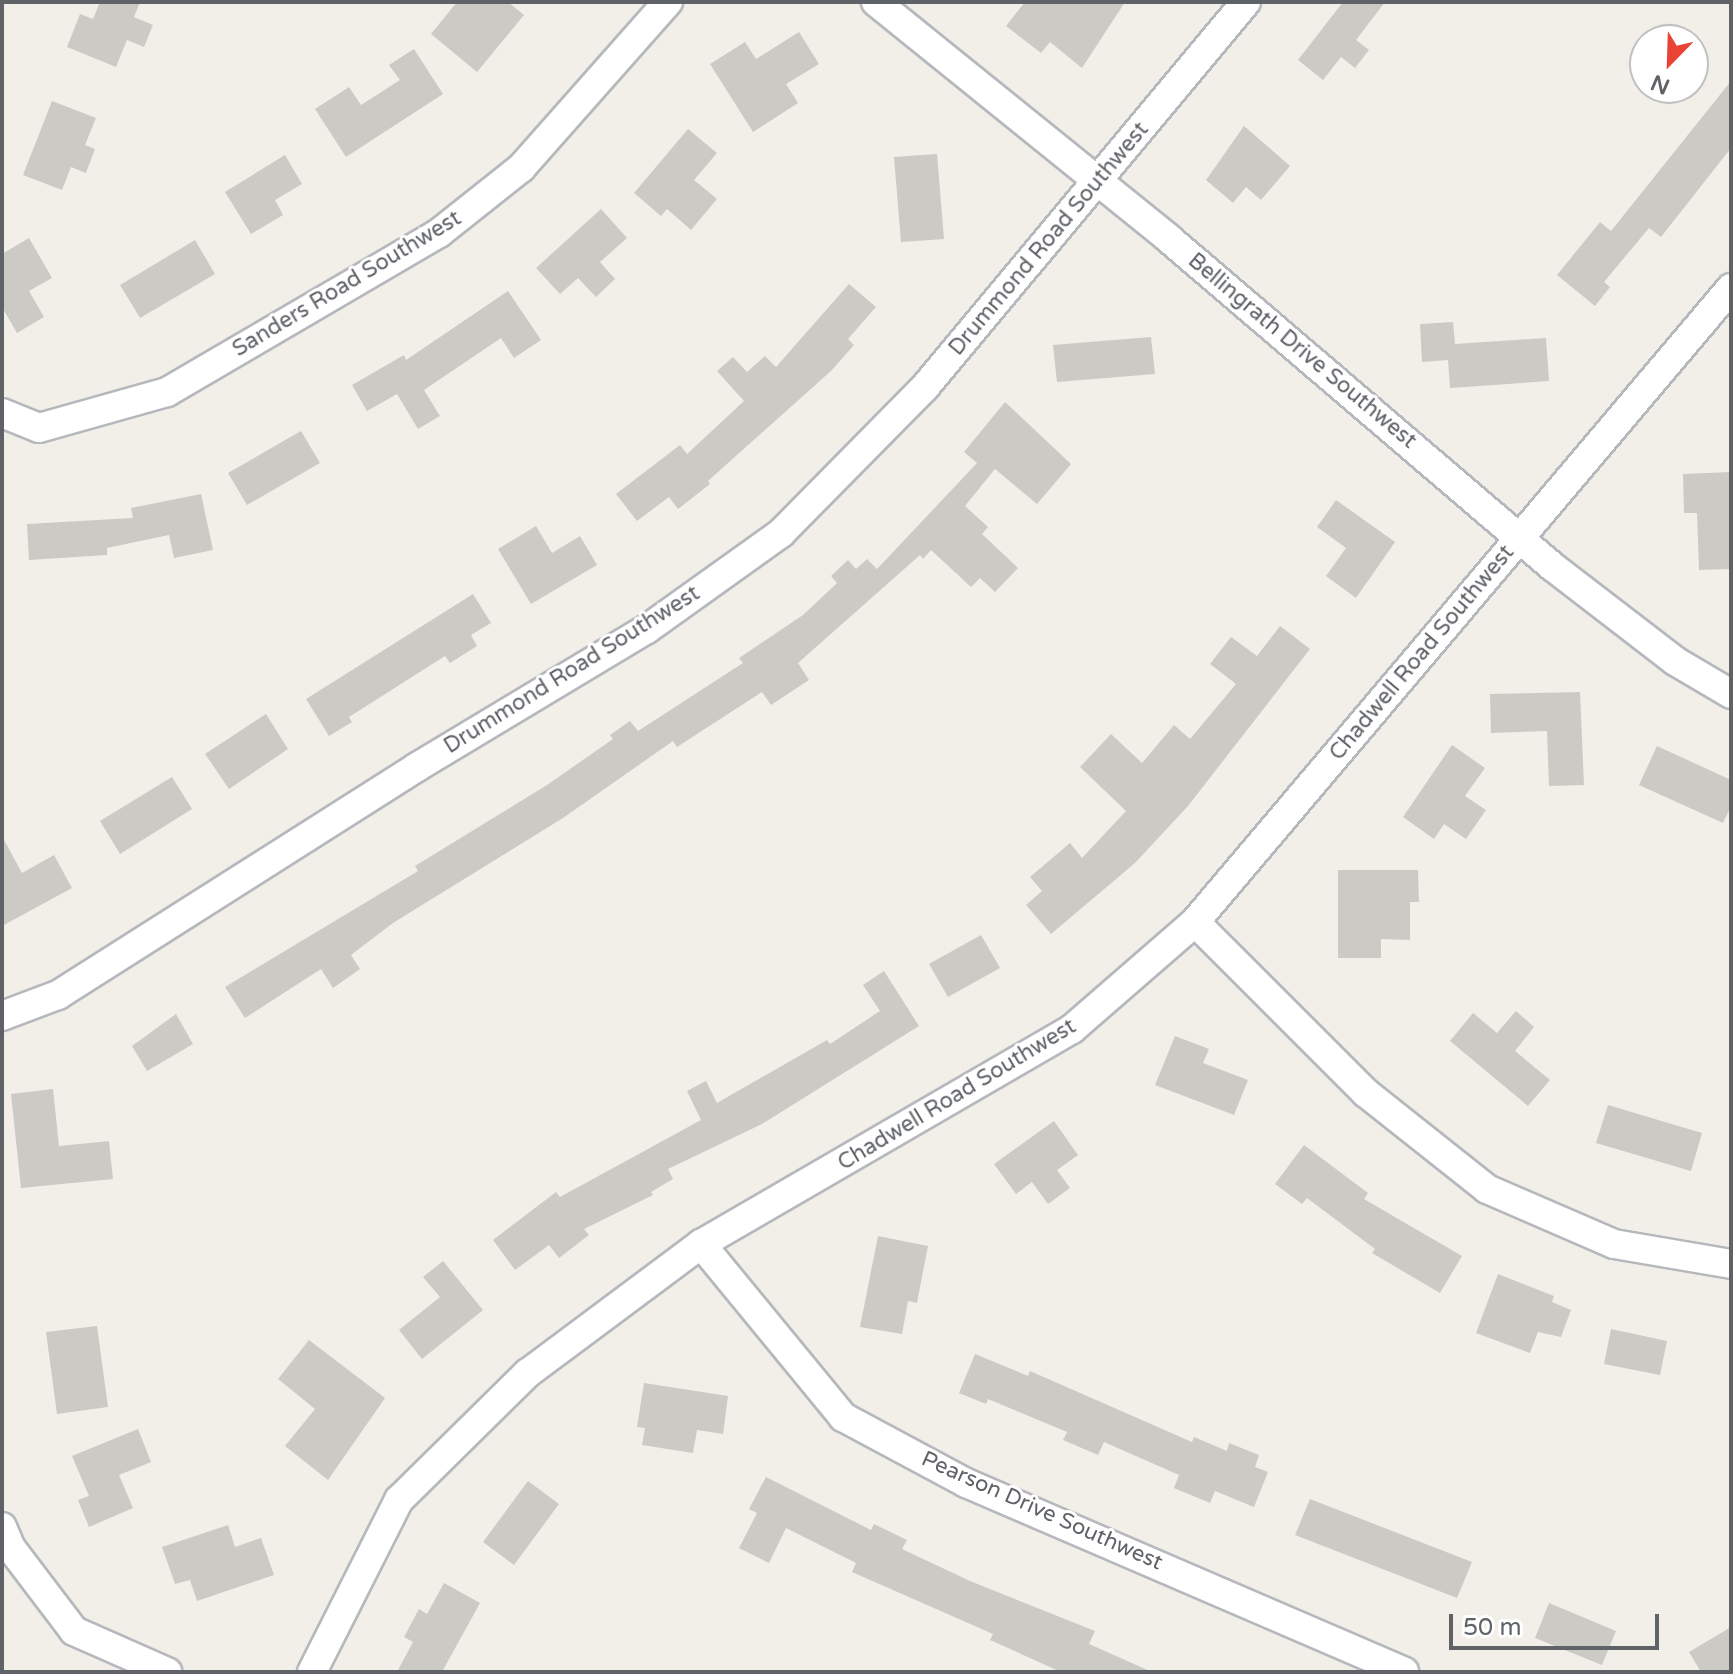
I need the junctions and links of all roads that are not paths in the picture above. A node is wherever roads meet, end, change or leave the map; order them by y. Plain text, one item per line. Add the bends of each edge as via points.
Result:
1 (668, 2) edge
2 (876, 2) edge
3 (1246, 2) edge
4 (1098, 181) junction
5 (1731, 288) edge
6 (2, 413) edge
7 (1521, 536) junction
8 (1731, 694) edge
9 (1195, 922) junction
10 (2, 1016) edge
11 (701, 1244) junction
12 (1731, 1264) edge
13 (2, 1527) edge
14 (167, 1672) edge
15 (312, 1672) edge
16 (1404, 1672) edge

1 - 6 street, Sanders Road Southwest via 521,168 439,233 167,392 39,428
2 - 4 street, Bellingrath Drive Southwest
3 - 4 street, Drummond Road Southwest
4 - 7 street, Bellingrath Drive Southwest
4 - 10 street, Drummond Road Southwest via 925,387 781,533 647,629 417,767 58,995
5 - 7 street, Chadwell Road Southwest
7 - 8 street, Bellingrath Drive Southwest via 1675,661
7 - 9 street, Chadwell Road Southwest
9 - 11 street, Chadwell Road Southwest via 1072,1029
9 - 12 street via 1366,1093 1487,1189 1614,1244
11 - 15 street, Chadwell Road Southwest via 528,1373 399,1500
11 - 16 street, Pearson Drive Southwest via 843,1417 966,1483
13 - 14 street via 11,1548 74,1631

